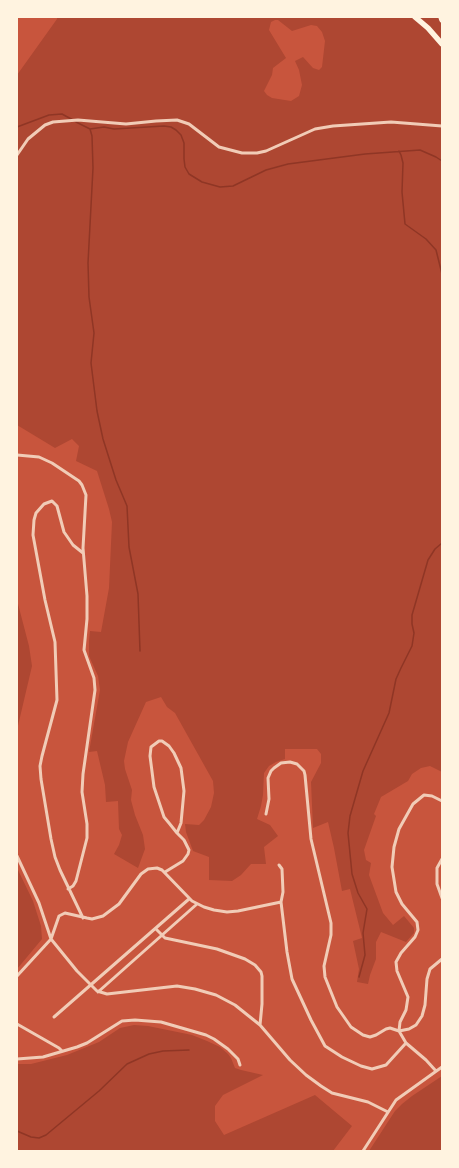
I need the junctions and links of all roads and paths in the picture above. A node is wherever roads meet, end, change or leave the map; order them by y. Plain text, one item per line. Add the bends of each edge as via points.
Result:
1 (415, 17) edge
2 (442, 44) edge
3 (442, 126) edge
4 (17, 154) edge
5 (17, 455) edge
6 (83, 553) junction
7 (442, 801) edge
8 (266, 814) dead end
9 (177, 833) junction
10 (17, 856) edge
11 (442, 859) edge
12 (279, 865) dead end
13 (165, 872) junction
14 (68, 889) junction
15 (442, 898) edge
16 (189, 899) junction
17 (281, 902) junction
18 (197, 904) junction
19 (83, 918) junction
20 (156, 929) junction
21 (162, 936) junction
22 (51, 939) junction
23 (442, 959) edge
24 (17, 976) edge
25 (90, 985) junction
26 (98, 992) junction
27 (54, 1017) dead end
28 (17, 1024) edge
29 (260, 1025) junction
30 (399, 1031) junction
31 (406, 1043) junction
32 (62, 1052) junction
33 (17, 1059) edge
34 (240, 1065) dead end
35 (442, 1066) edge
36 (436, 1071) junction
37 (388, 1112) junction
38 (363, 1151) edge

1 - 2 highway
3 - 4 street via 391,122 333,126 315,130 266,151 242,153 219,147 189,124 177,120 126,124 78,120 45,125 28,139
5 - 6 street via 38,457 52,463 82,485 86,495
6 - 14 street via 87,613 84,650 94,678 95,690 82,792 87,838 76,881
6 - 14 street via 72,545 64,532 57,506 52,502 44,504 36,513 32,526 55,642 57,700 40,766 51,839
7 - 30 street via 428,795 417,799 403,820 396,838 392,867 394,885 402,904 417,922 418,930 396,962 408,997
8 - 30 street via 269,799 268,778 271,771 286,762 297,764 306,775 311,839 332,929 324,966 327,986 346,1020 362,1035 370,1037 390,1028
9 - 9 street via 164,816 154,787 150,751 153,744 159,741 169,746 181,768 184,791 181,823
9 - 13 street via 187,845 188,854 183,861
10 - 22 street
11 - 15 street via 437,868 438,890
12 - 17 street via 282,869
13 - 16 street
13 - 19 street via 157,868 145,870 115,908 103,916
14 - 19 street
16 - 18 street
16 - 20 street
17 - 18 street via 238,912 214,910
17 - 31 street via 286,952 292,979 325,1046 342,1058 372,1069 386,1065
18 - 21 street
19 - 22 street via 68,913 62,914 57,920
20 - 21 street
20 - 25 street
21 - 26 street
21 - 29 street via 217,949 255,965 262,976
22 - 24 street
22 - 25 street
23 - 30 street via 433,965 428,974 427,998 422,1016 410,1029
25 - 26 street
25 - 27 street
26 - 29 street via 107,994 170,986 185,987 224,999
28 - 32 street
29 - 37 street via 306,1076 332,1093 368,1102
30 - 31 street
31 - 36 street
32 - 33 street via 34,1059
32 - 34 street via 87,1043 122,1022 144,1020 178,1026 214,1039 233,1053
35 - 36 street
36 - 37 street via 404,1093
37 - 38 street

